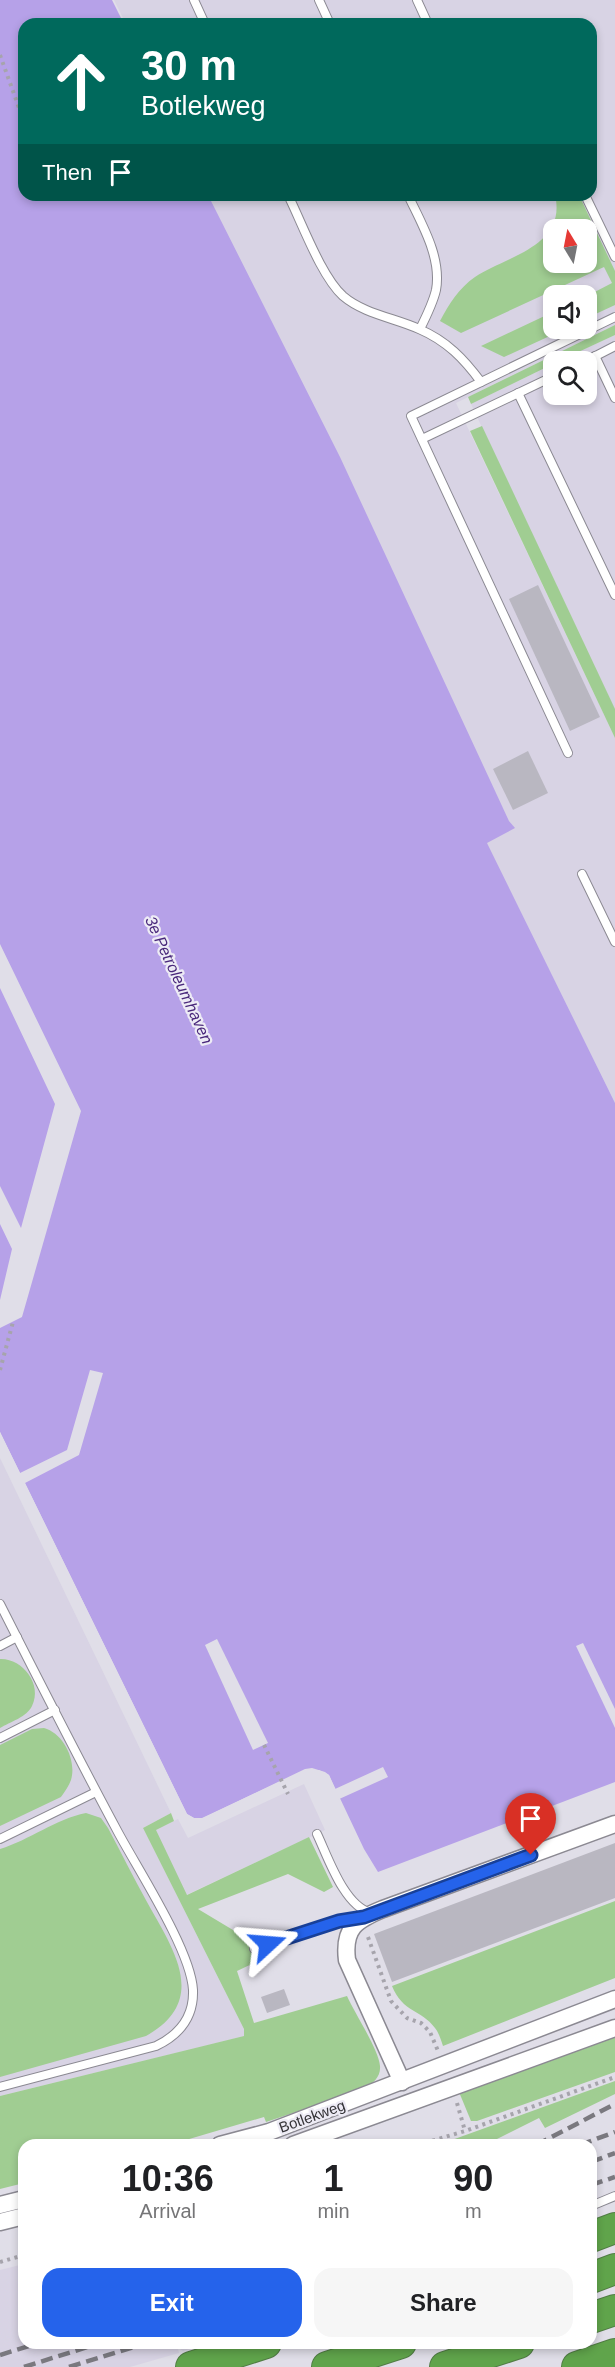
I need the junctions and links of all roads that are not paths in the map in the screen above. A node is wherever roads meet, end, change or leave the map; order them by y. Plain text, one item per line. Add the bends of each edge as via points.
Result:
1 (194, 0) edge
2 (319, 0) edge
3 (417, 0) edge
4 (202, 18) edge
5 (327, 18) edge
6 (425, 18) edge
7 (291, 201) edge
8 (411, 201) edge
9 (588, 201) edge
10 (615, 257) edge
11 (615, 317) edge
12 (420, 329) junction
13 (615, 346) edge
14 (597, 355) edge
15 (597, 360) edge
16 (543, 381) edge
17 (482, 382) junction
18 (518, 393) junction
19 (615, 398) edge
20 (422, 439) junction
21 (615, 595) edge
22 (568, 753) dead end
23 (582, 874) dead end
24 (615, 942) edge
25 (0, 1604) edge
26 (17, 1637) junction
27 (0, 1646) edge
28 (55, 1710) junction
29 (0, 1738) edge
30 (96, 1792) junction
31 (615, 1824) edge
32 (317, 1834) dead end
33 (0, 1839) edge
34 (366, 1916) junction
35 (254, 1949) dead end
36 (615, 1999) edge
37 (615, 2028) edge
38 (402, 2082) junction
39 (0, 2087) edge
40 (243, 2139) edge
41 (310, 2139) edge
42 (615, 2196) edge
43 (18, 2200) edge
44 (597, 2204) edge
45 (0, 2205) edge
46 (18, 2218) edge
47 (0, 2222) edge
48 (615, 2228) edge
49 (597, 2235) edge
50 (615, 2269) edge
51 (597, 2276) edge
52 (615, 2310) edge
53 (597, 2316) edge
54 (247, 2349) edge
55 (383, 2349) edge
56 (500, 2349) edge
57 (615, 2354) edge
58 (191, 2367) edge
59 (328, 2367) edge
60 (445, 2367) edge
61 (577, 2367) edge

1 - 4 lane
2 - 5 lane
3 - 6 lane
7 - 12 lane via 328,278 343,296 361,307
8 - 12 lane via 428,237 436,266 436,288
9 - 10 lane
11 - 17 lane
12 - 17 lane via 455,351
13 - 14 lane
15 - 19 lane
16 - 18 lane
17 - 20 lane via 411,416
18 - 20 lane
18 - 21 lane
20 - 22 lane
23 - 24 lane
25 - 26 lane
26 - 27 lane
26 - 28 lane
28 - 29 lane
28 - 30 lane
30 - 33 lane
30 - 39 lane via 186,1960 193,1986 191,2008 181,2029 156,2046
31 - 34 street
32 - 34 lane via 335,1872
34 - 35 lane
34 - 38 street via 351,1928 345,1944 347,1960
36 - 38 street, Botlekweg
37 - 41 street, Botlekweg
38 - 40 street, Botlekweg
42 - 44 lane
43 - 45 street
46 - 47 street
48 - 49 highway
50 - 51 highway
52 - 53 highway
54 - 58 highway
55 - 59 highway
56 - 60 highway
57 - 61 highway

